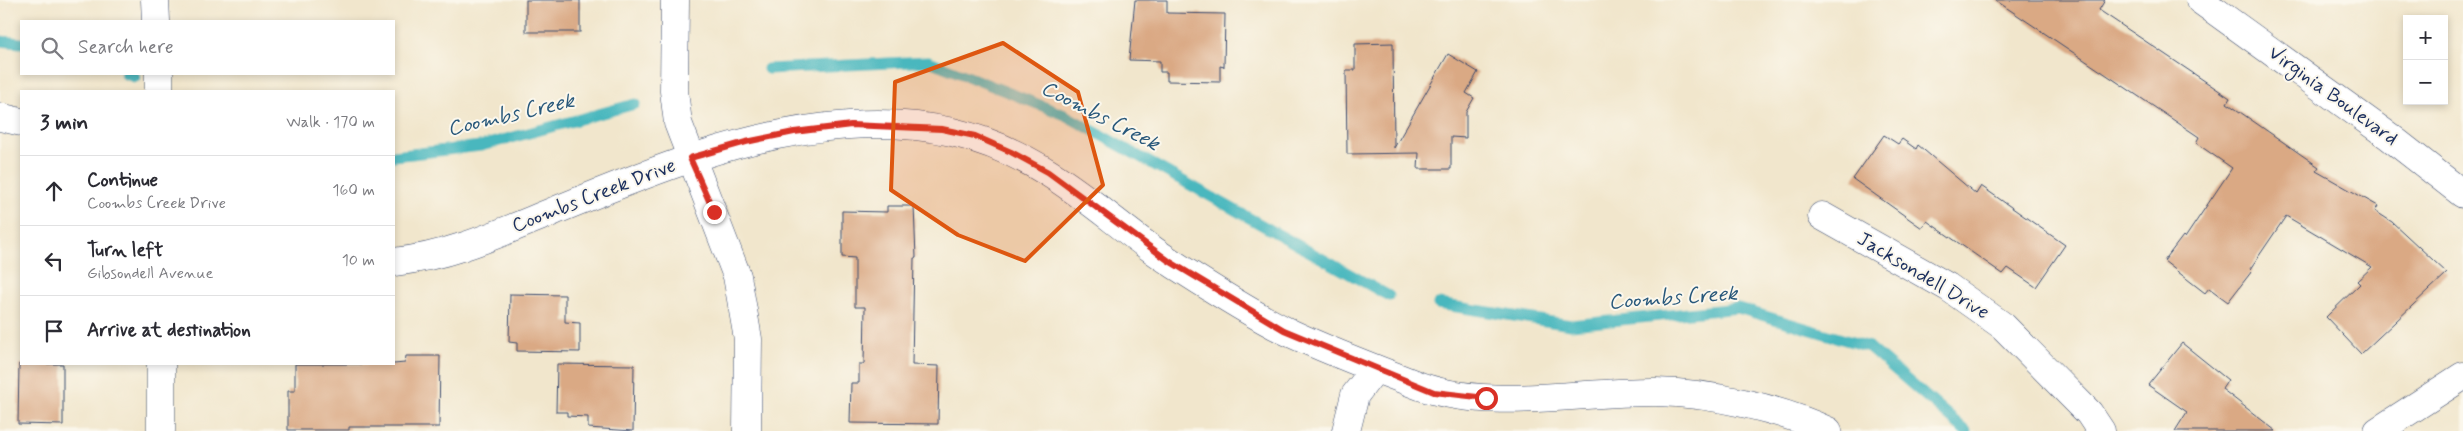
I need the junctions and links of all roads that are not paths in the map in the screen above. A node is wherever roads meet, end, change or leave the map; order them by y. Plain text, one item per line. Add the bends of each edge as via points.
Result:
1 (155, 0) edge
2 (675, 0) edge
3 (2200, 0) edge
4 (156, 20) edge
5 (158, 75) edge
6 (159, 90) edge
7 (0, 116) edge
8 (20, 122) edge
9 (690, 158) junction
10 (2463, 194) edge
11 (1822, 216) dead end
12 (395, 262) edge
13 (161, 365) edge
14 (1375, 369) junction
15 (2463, 376) edge
16 (161, 431) edge
17 (747, 431) edge
18 (1346, 431) edge
19 (1828, 431) edge
20 (2101, 431) edge
21 (2378, 431) edge

1 - 4 street
2 - 9 street via 674,91 678,123
3 - 10 street, Virginia Boulevard via 2390,137
5 - 6 street
7 - 8 street
9 - 12 street, Coombs Creek Drive via 456,250
9 - 14 street, Coombs Creek Drive via 794,132 851,125 942,129 975,136 1048,172 1169,261 1234,301 1284,330
9 - 17 street via 737,276 748,339
11 - 20 street, Jacksondell Drive via 1948,287 2003,326 2089,413
13 - 16 street
14 - 18 street via 1355,395
14 - 19 street, Coombs Creek Drive via 1434,392 1486,398 1658,392 1732,401
15 - 21 street

